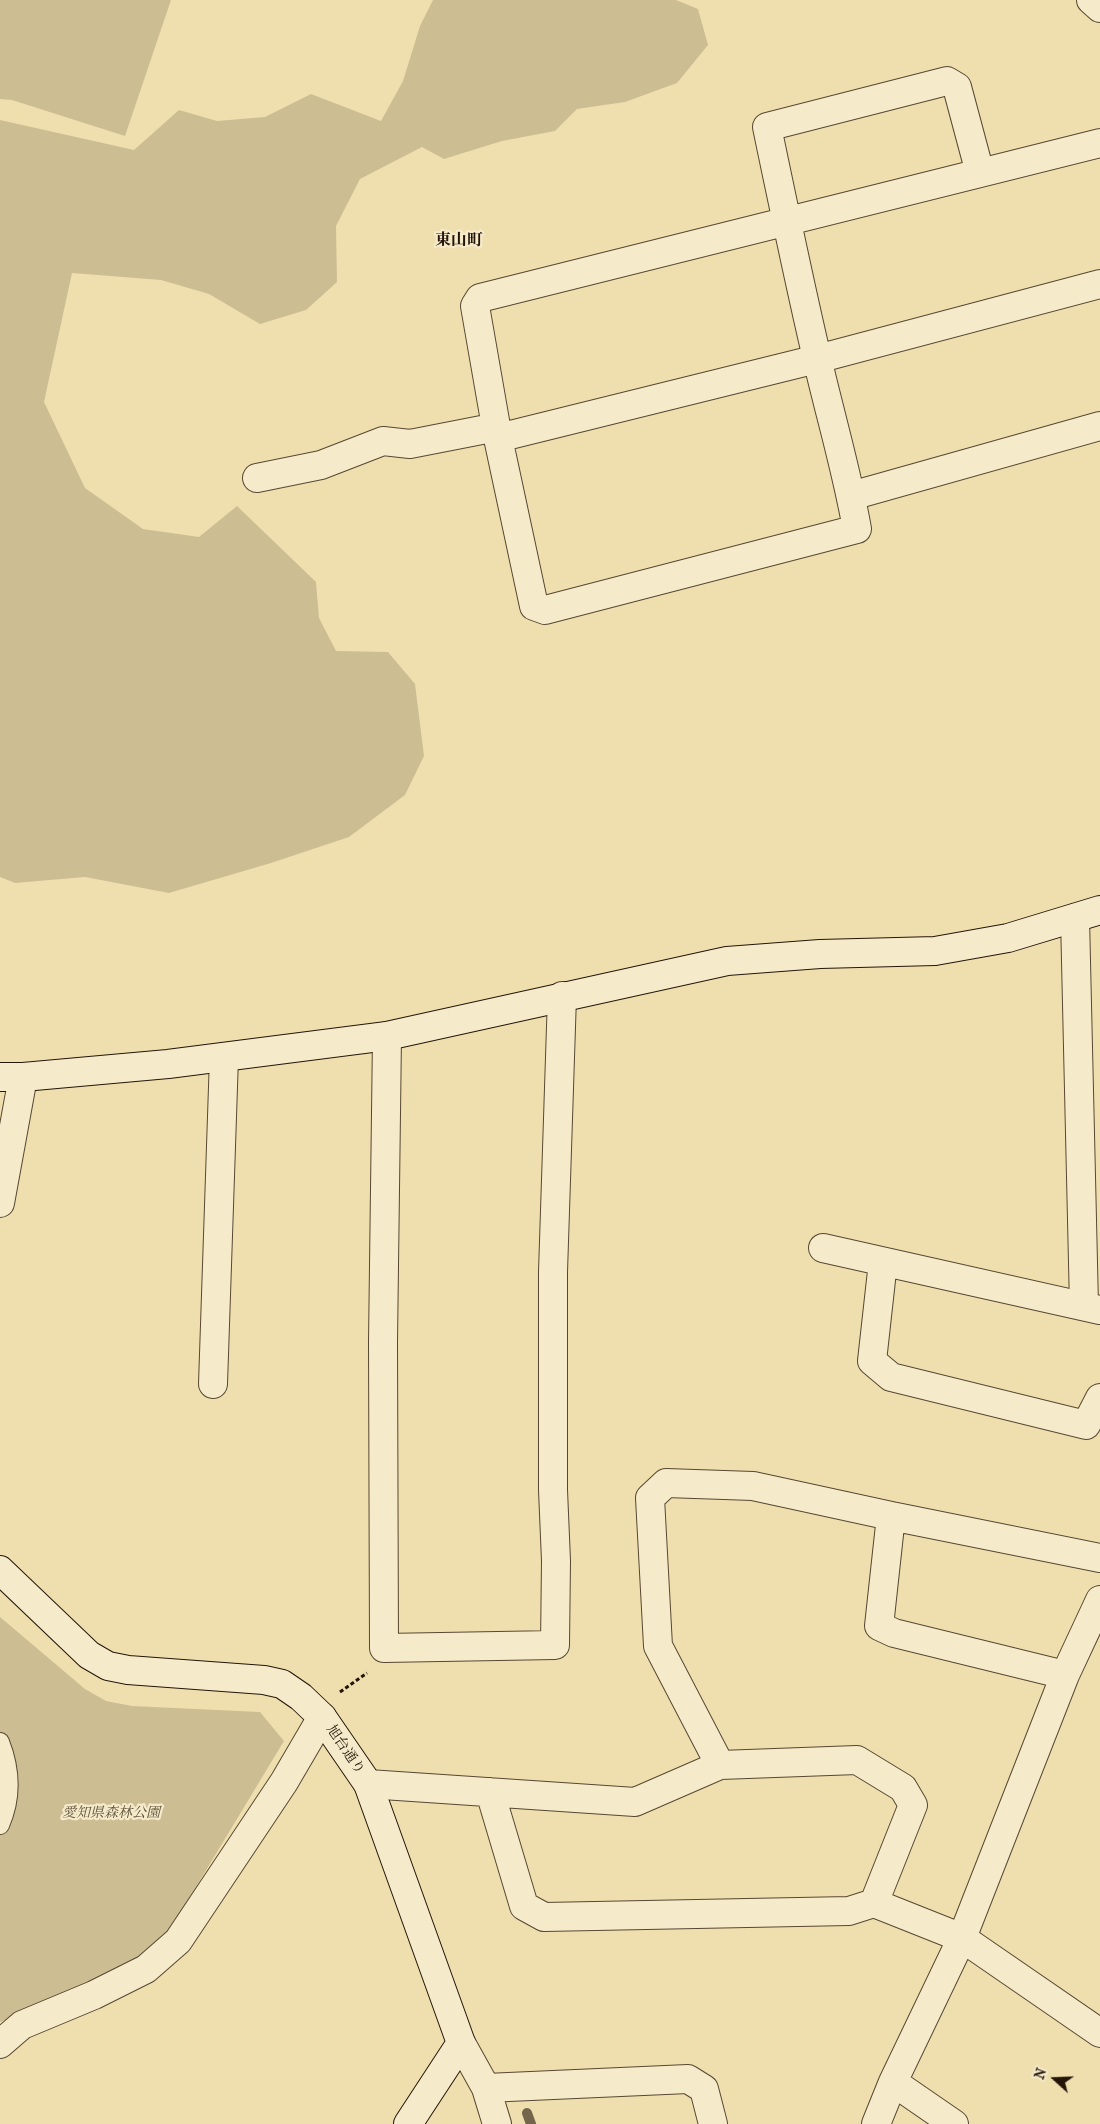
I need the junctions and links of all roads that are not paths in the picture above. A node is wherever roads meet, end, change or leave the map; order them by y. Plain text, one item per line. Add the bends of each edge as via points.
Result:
1 (1091, 0) edge
2 (1100, 8) edge
3 (1100, 143) edge
4 (980, 173) junction
5 (787, 222) junction
6 (1100, 284) edge
7 (817, 359) junction
8 (1100, 426) edge
9 (498, 433) junction
10 (257, 478) dead end
11 (851, 496) junction
12 (1088, 914) edge
13 (562, 996) junction
14 (387, 1036) junction
15 (224, 1057) junction
16 (12, 1077) edge
17 (0, 1203) edge
18 (822, 1248) dead end
19 (883, 1262) junction
20 (1092, 1308) edge
21 (214, 1384) dead end
22 (1100, 1398) edge
23 (891, 1516) junction
24 (1100, 1558) edge
25 (0, 1570) edge
26 (1100, 1600) edge
27 (1065, 1675) junction
28 (322, 1717) junction
29 (0, 1742) edge
30 (720, 1765) junction
31 (368, 1784) junction
32 (490, 1792) junction
33 (0, 1825) edge
34 (874, 1903) junction
35 (962, 1938) junction
36 (1100, 2033) edge
37 (461, 2043) junction
38 (0, 2044) edge
39 (893, 2082) junction
40 (486, 2088) junction
41 (408, 2124) edge
42 (497, 2124) edge
43 (713, 2124) edge
44 (876, 2124) edge
45 (954, 2124) edge

1 - 2 street
3 - 4 street
4 - 5 street
4 - 5 street via 957,87 947,81 767,127
5 - 7 street
5 - 9 street via 480,298 475,306
6 - 7 street
7 - 9 street
7 - 11 street
8 - 11 street
9 - 10 street via 410,444 383,441 321,465
9 - 11 street via 534,606 546,610 857,529
12 - 13 street via 1008,938 935,951 820,954 727,961
12 - 20 street
13 - 14 street
13 - 14 street via 553,1272 556,1645 384,1648
14 - 15 street
15 - 16 street
15 - 21 street
16 - 17 street
18 - 19 street
19 - 20 street
19 - 22 street via 872,1361 891,1377 1086,1425
23 - 24 street
23 - 27 street via 879,1626 894,1633
23 - 30 street via 753,1486 666,1483 650,1498 658,1646
25 - 28 street, 旭台通り via 88,1654 108,1666 282,1684
26 - 27 street
27 - 35 street
28 - 31 street, 旭台通り
28 - 38 street via 284,1782 178,1941 146,1970 22,2026
29 - 33 lane via 10,1784 7,1810
30 - 32 street via 635,1802
30 - 34 street via 858,1760 903,1788 913,1805
31 - 32 street
31 - 37 street, 旭台通り
32 - 34 street via 524,1906 544,1917 850,1911
34 - 35 street
35 - 36 street
35 - 39 street
37 - 40 street, 旭台通り
37 - 41 street
39 - 44 street
39 - 45 street
40 - 42 street, 旭台通り
40 - 43 street via 688,2080 704,2089

